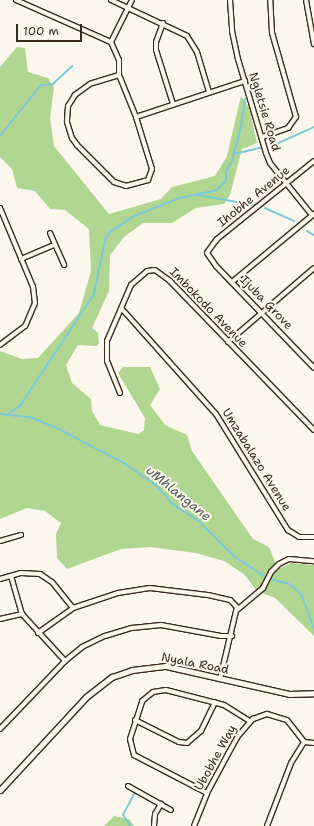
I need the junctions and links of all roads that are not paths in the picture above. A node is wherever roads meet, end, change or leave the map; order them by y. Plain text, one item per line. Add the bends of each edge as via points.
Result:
1 (16, 0) edge
2 (111, 0) edge
3 (132, 0) edge
4 (230, 0) edge
5 (270, 0) edge
6 (306, 0) edge
7 (129, 8) junction
8 (163, 23) junction
9 (111, 42) junction
10 (314, 44) edge
11 (119, 75) junction
12 (245, 82) junction
13 (209, 92) junction
14 (173, 104) junction
15 (136, 117) junction
16 (262, 137) junction
17 (314, 161) edge
18 (286, 183) junction
19 (0, 208) edge
20 (313, 214) edge
21 (50, 233) dead end
22 (54, 245) junction
23 (208, 250) joint
24 (21, 259) junction
25 (64, 265) dead end
26 (314, 268) edge
27 (232, 282) junction
28 (122, 309) junction
29 (261, 312) junction
30 (228, 342) junction
31 (0, 345) edge
32 (314, 368) edge
33 (120, 393) dead end
34 (314, 430) edge
35 (21, 535) dead end
36 (314, 538) edge
37 (0, 541) edge
38 (314, 561) edge
39 (11, 576) junction
40 (0, 579) edge
41 (72, 608) junction
42 (237, 610) junction
43 (22, 614) junction
44 (0, 619) edge
45 (38, 633) junction
46 (232, 636) junction
47 (65, 661) junction
48 (220, 679) junction
49 (314, 693) edge
50 (215, 702) junction
51 (135, 720) junction
52 (250, 721) junction
53 (0, 729) edge
54 (304, 742) junction
55 (314, 743) edge
56 (128, 786) dead end
57 (0, 790) edge
58 (207, 793) junction
59 (161, 804) junction
60 (171, 810) dead end
61 (154, 826) edge
62 (194, 826) edge
63 (267, 826) edge

1 - 9 street
2 - 7 street
3 - 7 street
4 - 12 street, Ngletsie Road via 233,38
5 - 16 street via 272,33 296,117 288,128
6 - 10 street
7 - 8 street
7 - 9 street
8 - 13 street via 181,31 192,41
8 - 14 street via 156,45
9 - 11 street via 119,60
11 - 15 street
11 - 15 street via 90,84 75,95 68,106 69,130 77,145 118,184 131,186 147,181 151,177 152,169
12 - 13 street
12 - 16 street, Ngletsie Road
13 - 14 street
14 - 15 street
16 - 18 street, Ngletsie Road via 270,164
17 - 18 street, Ihobhe Avenue
18 - 20 street, Ngletsie Road
18 - 23 street, Ihobhe Avenue via 221,235
19 - 24 street
20 - 27 street
21 - 22 street
22 - 24 street
22 - 25 street
23 - 27 street, Ijuba Grove via 210,259
24 - 31 street via 33,286 34,310 19,332
26 - 29 street
27 - 29 street, Ijuba Grove
28 - 30 street, Imbokodo Avenue via 124,299 134,282 147,271 156,270
28 - 33 street, Imbokodo Avenue via 106,348 108,367
28 - 36 street, Umzabalazo Avenue via 216,414 288,530 299,537
29 - 30 street
29 - 32 street, Ijuba Grove
30 - 34 street, Imbokodo Avenue
35 - 37 street
38 - 42 street via 285,560 276,566 265,585
39 - 40 street
39 - 41 street via 29,572 46,577 59,588
39 - 43 street
41 - 42 street via 103,596 150,588 208,594 233,602
41 - 45 street
42 - 46 street
43 - 44 street
43 - 45 street
45 - 47 street
46 - 47 street via 172,626 132,628 97,639
46 - 48 street
47 - 53 street
48 - 49 street, Nyala Road via 289,694
48 - 57 street, Nyala Road via 175,668 153,666 112,677 86,697
50 - 51 street via 170,690 157,690 142,701
50 - 51 street via 201,731 187,743 179,742
50 - 52 street via 231,708
51 - 58 street via 130,739 134,755
52 - 54 street, Ubobhe Way via 265,714 278,717 292,723
52 - 58 street, Ubobhe Way via 238,736
54 - 55 street
54 - 63 street via 291,763
56 - 59 street
58 - 62 street, Ubobhe Way
59 - 60 street
59 - 61 street via 155,814

